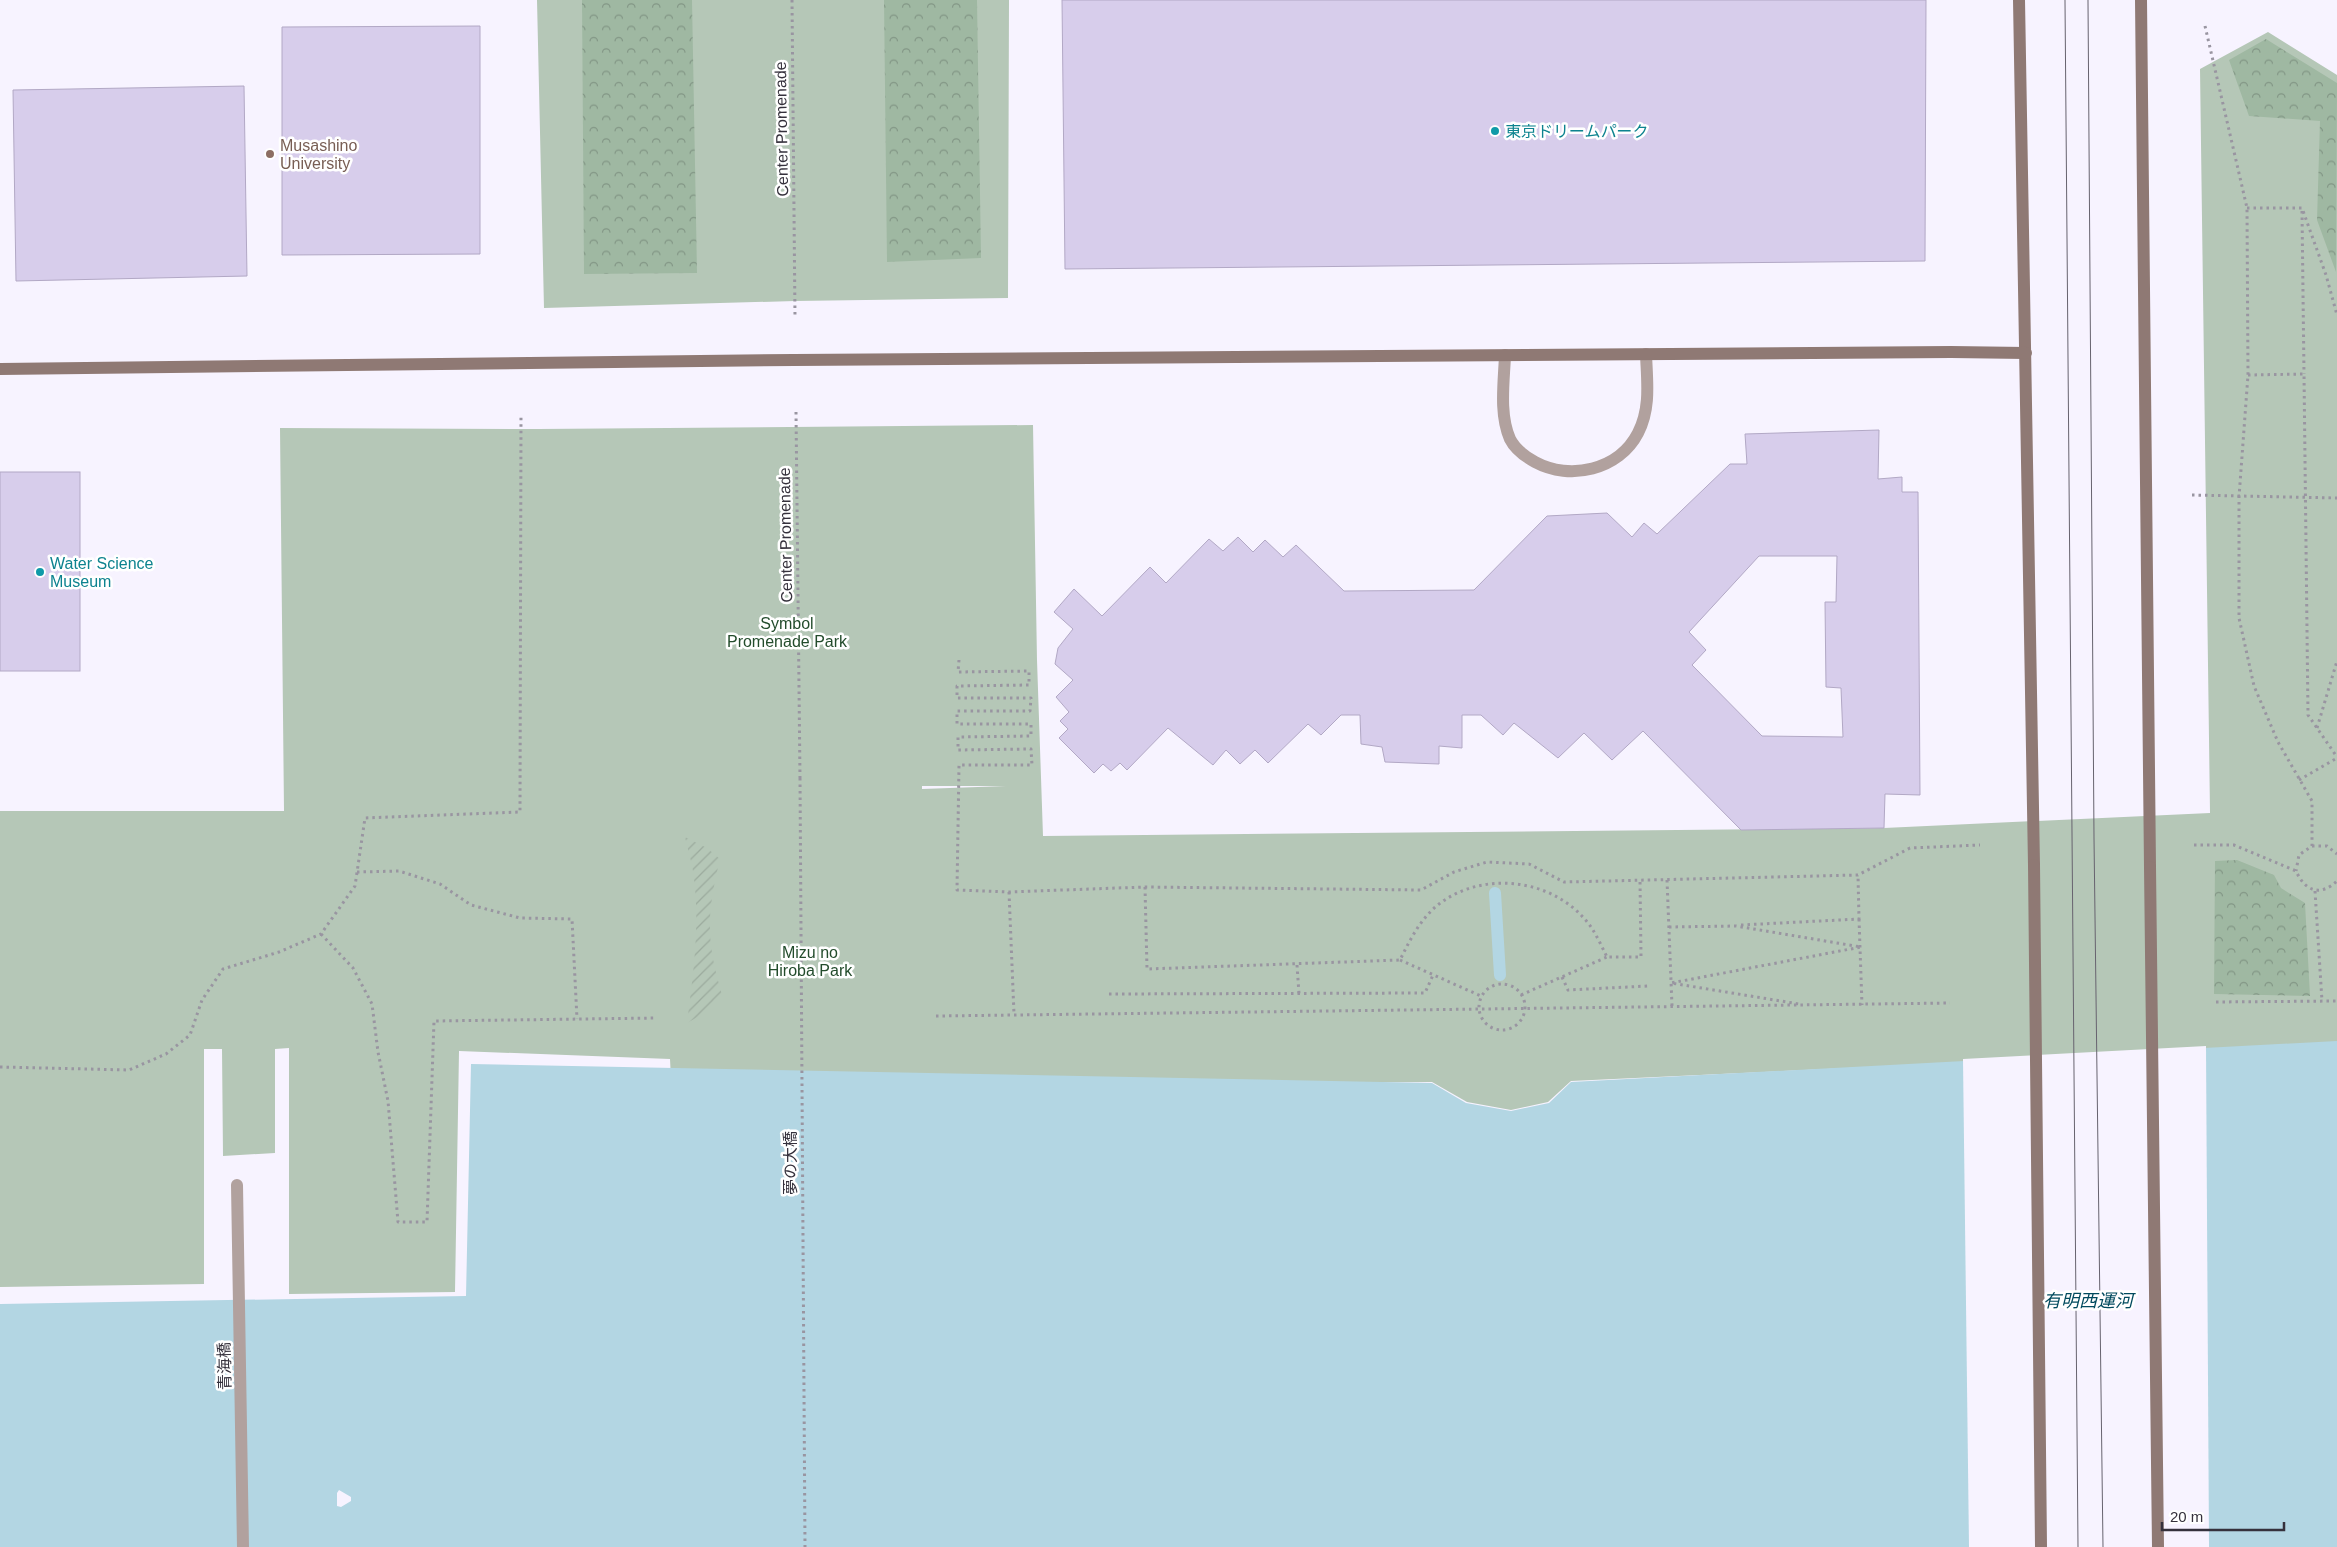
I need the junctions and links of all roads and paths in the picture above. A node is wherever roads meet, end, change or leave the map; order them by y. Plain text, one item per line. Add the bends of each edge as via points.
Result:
1 (792, 0) edge
2 (2020, 0) edge
3 (2141, 0) edge
4 (2205, 26) dead end
5 (2247, 208) junction
6 (2302, 208) junction
7 (2337, 315) edge
8 (795, 317) dead end
9 (2026, 353) junction
10 (1646, 354) junction
11 (1505, 355) junction
12 (0, 369) edge
13 (2304, 374) junction
14 (2248, 375) junction
15 (796, 412) dead end
16 (521, 414) dead end
17 (2192, 495) dead end
18 (2239, 497) junction
19 (2307, 498) junction
20 (2337, 498) edge
21 (959, 660) dead end
22 (2337, 661) edge
23 (2317, 728) junction
24 (2337, 757) edge
25 (800, 778) joint
26 (2300, 780) junction
27 (1980, 845) dead end
28 (2194, 845) dead end
29 (2312, 846) junction
30 (2337, 854) edge
31 (2296, 871) junction
32 (357, 872) junction
33 (1858, 875) junction
34 (1640, 880) junction
35 (1667, 880) junction
36 (2337, 881) edge
37 (1145, 887) junction
38 (2315, 891) junction
39 (1009, 892) junction
40 (1859, 919) junction
41 (1736, 926) junction
42 (1669, 927) junction
43 (321, 934) junction
44 (1861, 947) junction
45 (1607, 957) junction
46 (1400, 960) junction
47 (1297, 965) junction
48 (1433, 975) junction
49 (1562, 977) junction
50 (1671, 983) junction
51 (1648, 986) dead end
52 (1109, 994) dead end
53 (1299, 994) junction
54 (1521, 995) junction
55 (1481, 996) junction
56 (2337, 1001) edge
57 (2216, 1002) dead end
58 (2322, 1002) junction
59 (1950, 1003) dead end
60 (1862, 1004) junction
61 (1672, 1006) junction
62 (1809, 1006) junction
63 (1524, 1008) junction
64 (1479, 1009) junction
65 (1014, 1014) junction
66 (936, 1016) dead end
67 (657, 1018) dead end
68 (577, 1019) junction
69 (0, 1067) edge
70 (237, 1184) dead end
71 (243, 1547) edge
72 (805, 1547) edge
73 (2041, 1547) edge
74 (2158, 1547) edge

1 - 8 path, Center Promenade
2 - 9 street
3 - 74 street, bridge
4 - 5 path
5 - 6 path
5 - 14 path
6 - 7 path
6 - 13 path
9 - 10 street
9 - 73 street, bridge
10 - 11 street
10 - 11 street via 1648,400 1631,444 1612,460 1592,469 1570,472 1544,467 1524,456 1511,440 1506,424
11 - 12 street
13 - 14 path
13 - 19 path
14 - 18 path
15 - 25 path, Center Promenade
16 - 32 path via 520,812 365,818
17 - 18 path
18 - 19 path
18 - 26 path via 2238,600 2242,638 2254,686 2278,742
19 - 20 path
19 - 23 path via 2308,715
21 - 39 path via 958,672 1029,672 1029,685 957,686 957,698 1031,698 1030,711 956,711 957,724 1031,724 1031,736 958,737 958,750 1031,749 1032,765 960,765 957,890
22 - 23 path
23 - 24 path
24 - 26 path
25 - 72 path, 夢の大橋, bridge
26 - 29 path via 2312,801
27 - 33 path via 1910,848
28 - 31 path via 2234,845
29 - 30 path via 2327,846
29 - 31 path via 2300,855
31 - 38 path via 2302,884
32 - 43 path via 355,886
32 - 68 path via 398,871 440,884 472,905 520,918 572,919
33 - 35 path
33 - 40 path
34 - 35 path
34 - 37 path via 1564,882 1529,864 1487,862 1454,872 1421,890
34 - 45 path via 1641,957
35 - 42 path
36 - 38 path via 2330,888
37 - 39 path
37 - 47 path via 1147,969
38 - 58 path
39 - 65 path
40 - 41 path
40 - 44 path
41 - 42 path
41 - 44 path
42 - 50 path
43 - 68 path via 353,968 372,1004 388,1101 398,1222 427,1222 434,1021
43 - 69 path via 279,952 222,969 202,1000 190,1035 166,1054 129,1070
44 - 50 path
44 - 60 path
45 - 46 path via 1591,927 1567,902 1537,887 1503,882 1469,888 1439,904 1415,929
45 - 49 path
46 - 47 path
46 - 48 path
47 - 53 path
48 - 53 path via 1425,993
48 - 55 path
49 - 51 path via 1568,990
49 - 54 path
50 - 61 path
50 - 62 path
52 - 53 path
54 - 55 path via 1505,984 1491,986
54 - 63 path
55 - 64 path
56 - 58 path
57 - 58 path
59 - 60 path
60 - 62 path
61 - 62 path
61 - 63 path
63 - 64 path
63 - 64 path via 1517,1024 1502,1030 1488,1025
64 - 65 path
65 - 66 path
67 - 68 path
70 - 71 street, 青海橋

